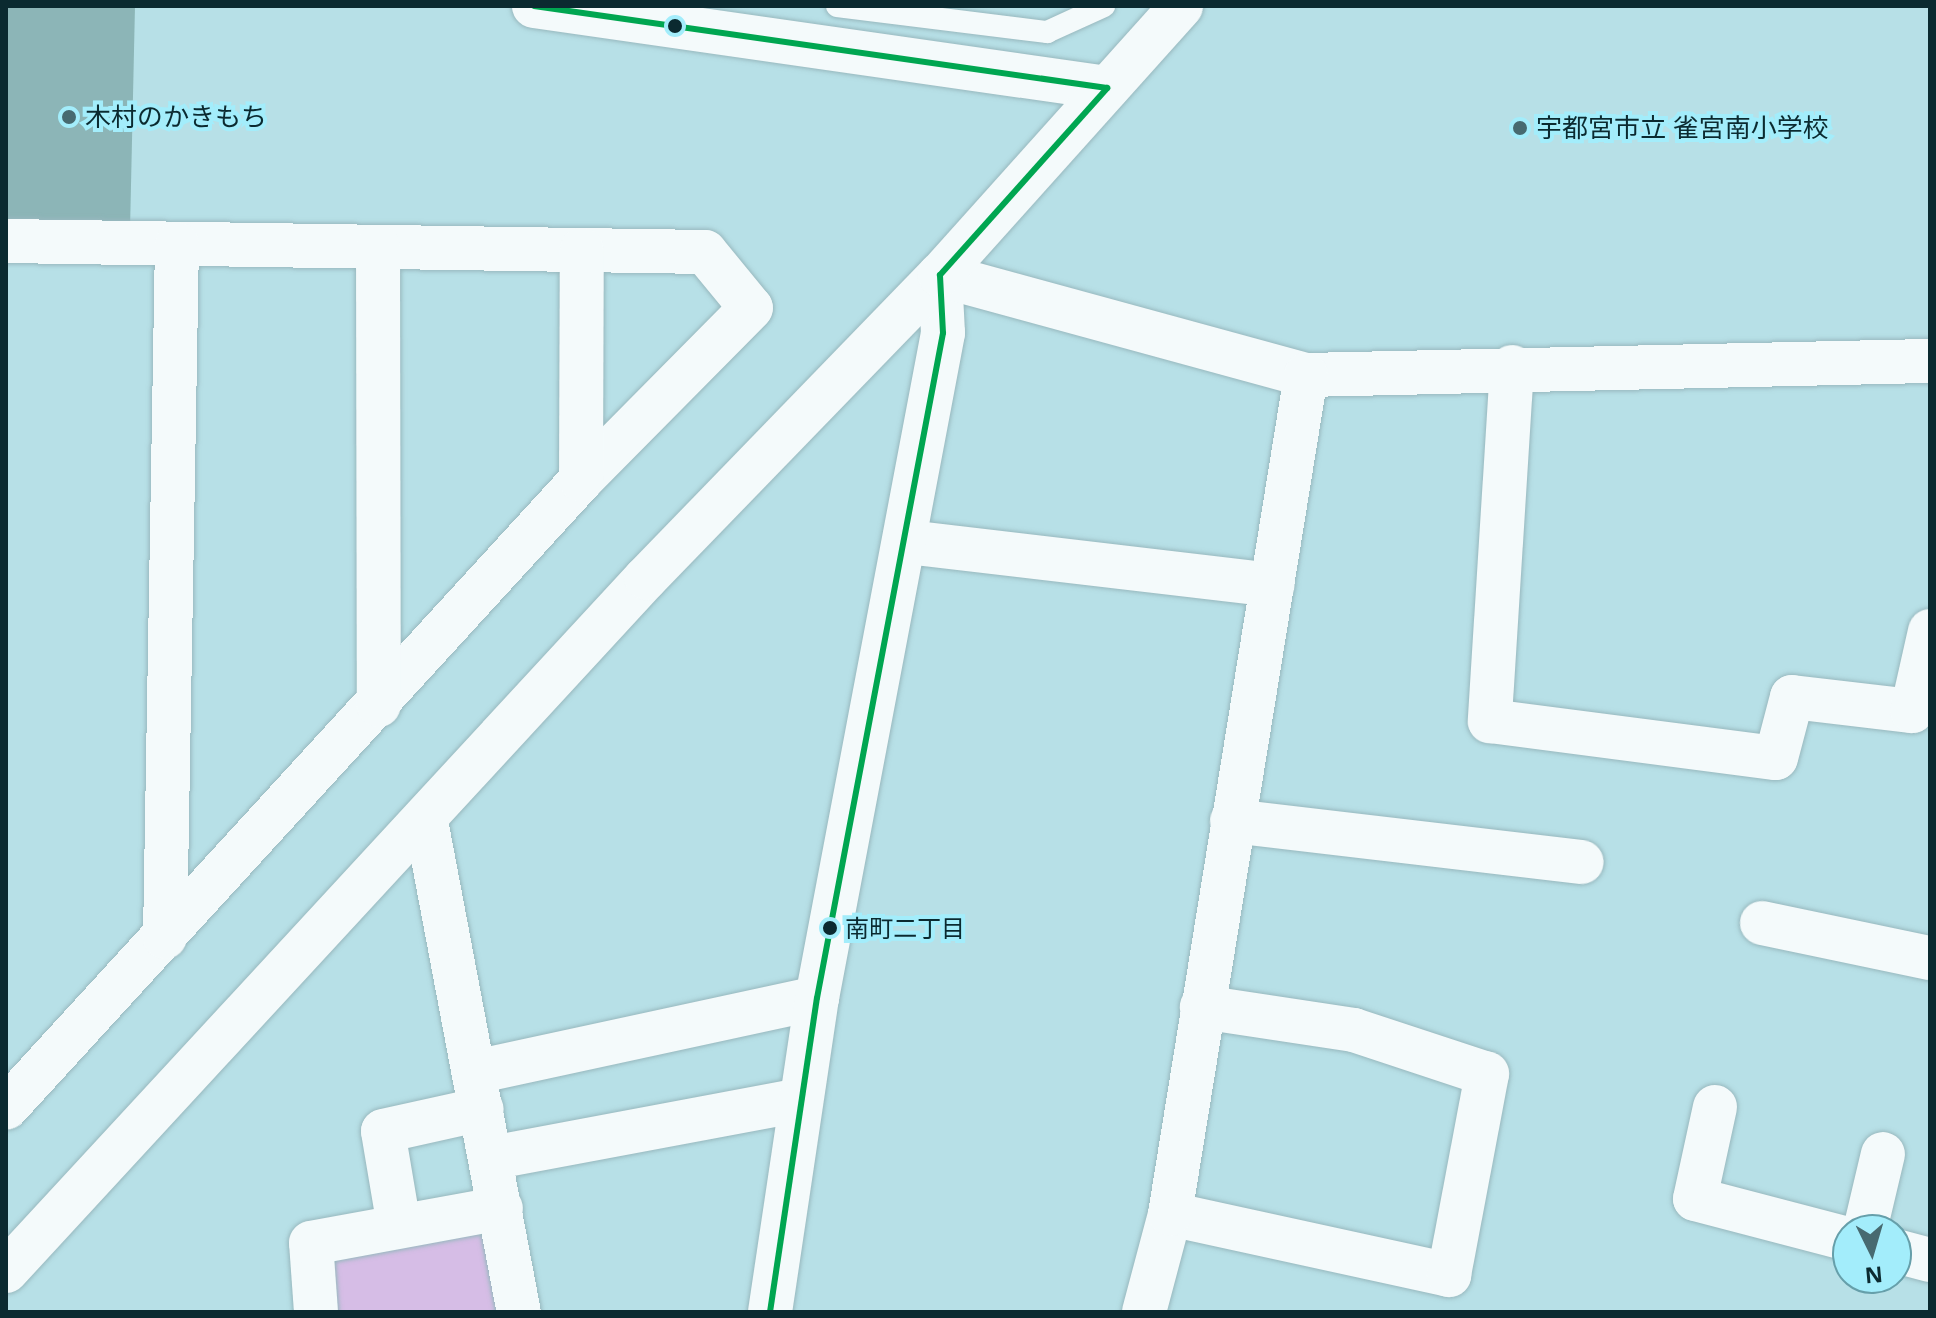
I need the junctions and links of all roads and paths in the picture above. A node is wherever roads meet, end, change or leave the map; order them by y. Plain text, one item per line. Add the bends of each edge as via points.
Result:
1 (534, 6) edge
2 (837, 6) edge
3 (1104, 6) edge
4 (1181, 6) edge
5 (1107, 88) junction
6 (6, 241) edge
7 (177, 244) junction
8 (378, 247) junction
9 (582, 250) junction
10 (940, 275) junction
11 (1930, 361) edge
12 (1512, 367) junction
13 (1306, 375) junction
14 (581, 480) junction
15 (907, 542) junction
16 (1272, 585) junction
17 (1930, 631) edge
18 (379, 705) junction
19 (426, 821) junction
20 (1232, 821) junction
21 (1582, 862) dead end
22 (1762, 923) dead end
23 (165, 937) junction
24 (1930, 958) edge
25 (817, 998) junction
26 (1202, 1007) junction
27 (478, 1090) junction
28 (800, 1100) junction
29 (1715, 1107) dead end
30 (6, 1108) edge
31 (1883, 1154) dead end
32 (491, 1158) junction
33 (501, 1208) junction
34 (1170, 1214) junction
35 (1869, 1214) edge
36 (399, 1226) junction
37 (1832, 1235) edge
38 (6, 1271) edge
39 (316, 1312) edge
40 (519, 1312) edge
41 (770, 1312) edge
42 (1144, 1312) edge

1 - 5 street
2 - 3 lane via 1047,32
4 - 5 street
5 - 10 street
6 - 7 street
7 - 8 street
7 - 23 street
8 - 9 street
8 - 18 street
9 - 14 street
9 - 14 street via 705,252 751,308
10 - 13 street
10 - 15 street via 943,333
10 - 19 street via 646,578
11 - 12 street
12 - 13 street
12 - 17 street via 1490,721 1776,758 1792,697 1912,711
13 - 16 street
14 - 18 street
15 - 16 street
15 - 25 street
16 - 20 street
18 - 23 street
19 - 27 street
19 - 38 street
20 - 21 street
20 - 26 street
22 - 24 street
23 - 30 street
25 - 27 street
25 - 28 street
26 - 34 street
26 - 34 street via 1354,1030 1487,1074 1449,1275
27 - 32 street
27 - 36 street via 383,1131
28 - 32 street
28 - 41 street
29 - 37 street via 1695,1199
31 - 35 street
32 - 33 street
33 - 36 street
33 - 40 street
34 - 42 street
36 - 39 street via 311,1243

